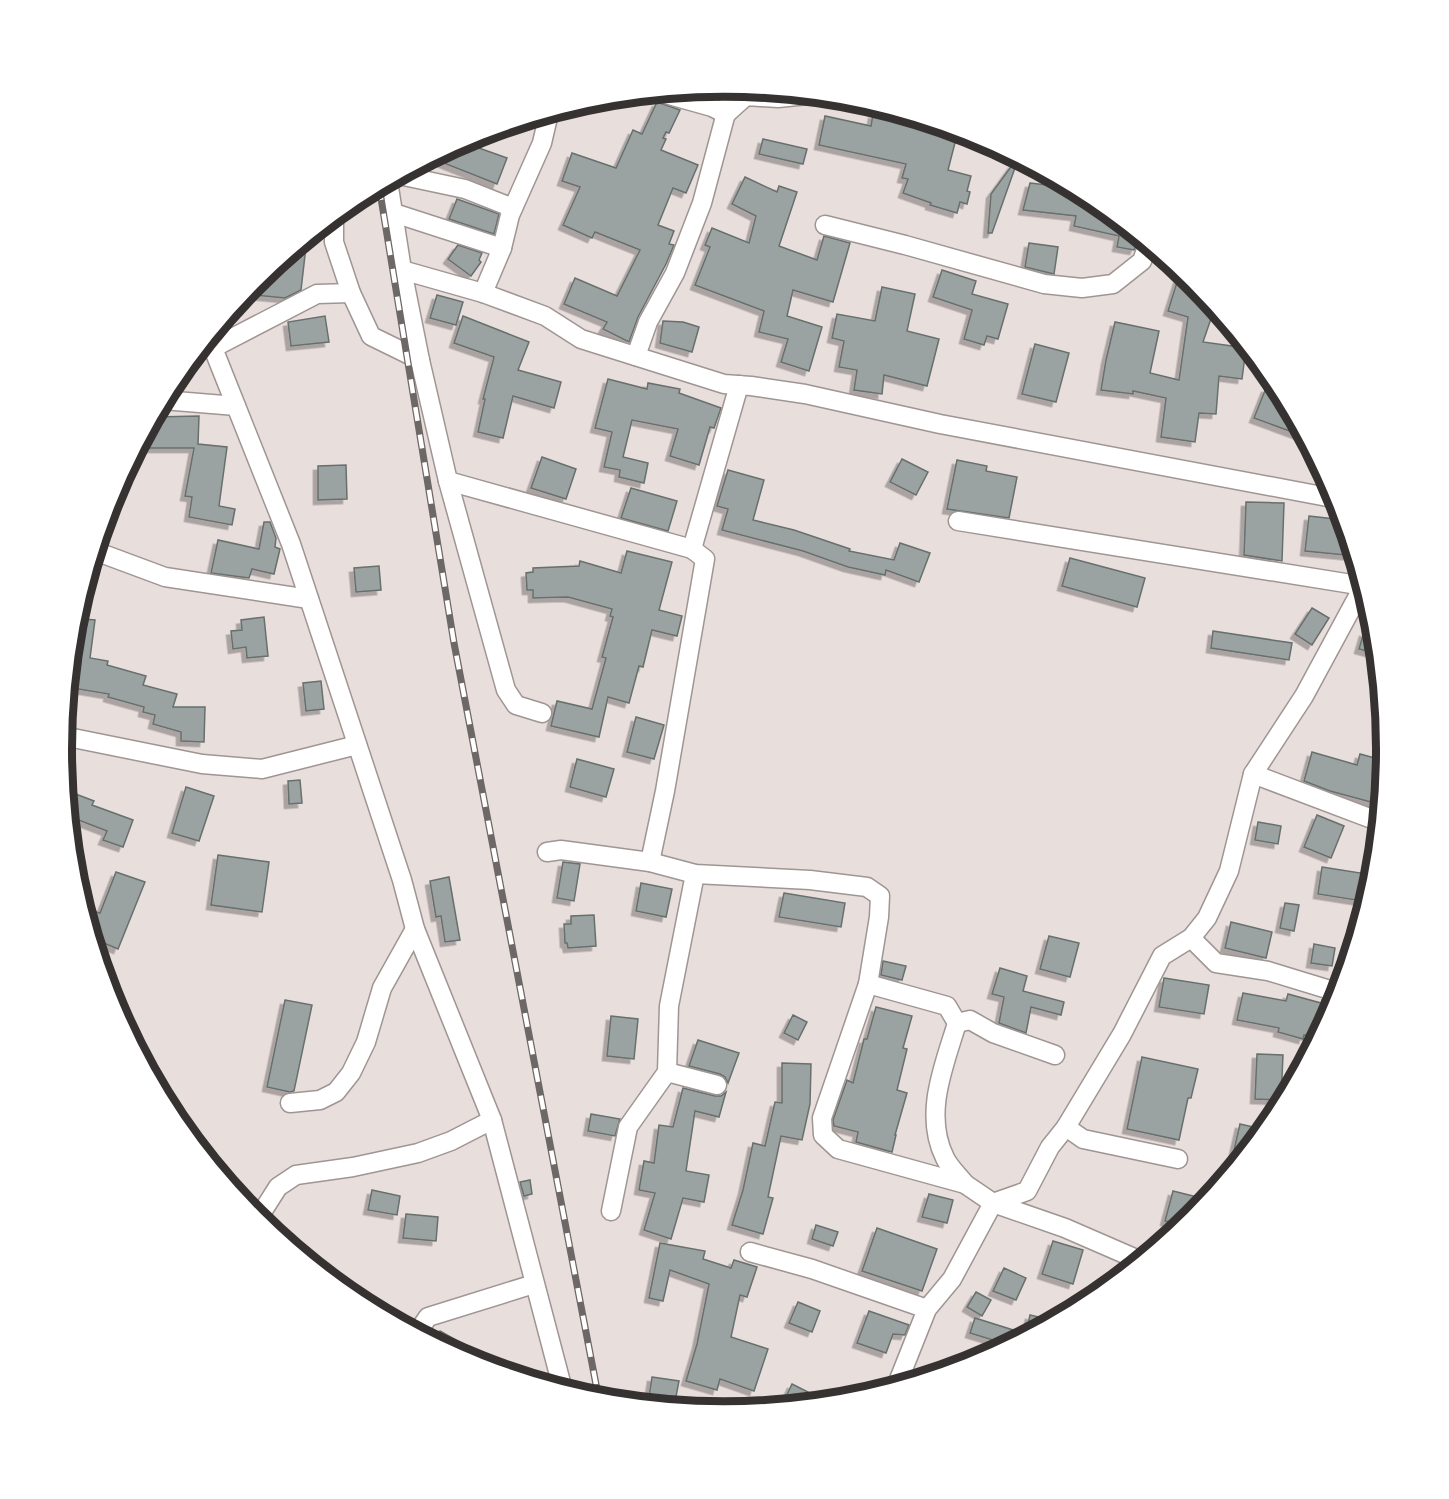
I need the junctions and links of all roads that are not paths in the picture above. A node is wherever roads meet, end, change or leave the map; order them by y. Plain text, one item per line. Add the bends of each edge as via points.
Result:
1 (730, 97) edge
2 (744, 97) edge
3 (680, 98) edge
4 (726, 114) junction
5 (547, 122) edge
6 (410, 177) edge
7 (390, 189) edge
8 (513, 208) junction
9 (394, 213) junction
10 (825, 225) dead end
11 (334, 227) edge
12 (502, 248) junction
13 (1145, 251) edge
14 (402, 270) junction
15 (351, 293) junction
16 (483, 293) junction
17 (216, 340) edge
18 (212, 346) edge
19 (636, 356) junction
20 (420, 360) junction
21 (739, 385) junction
22 (173, 401) edge
23 (236, 406) junction
24 (448, 481) junction
25 (1326, 497) edge
26 (958, 521) dead end
27 (692, 549) junction
28 (103, 554) edge
29 (1356, 584) edge
30 (1358, 596) edge
31 (309, 599) junction
32 (542, 713) dead end
33 (72, 738) edge
34 (357, 745) junction
35 (1253, 774) junction
36 (1373, 819) edge
37 (547, 852) dead end
38 (650, 862) junction
39 (695, 874) junction
40 (415, 930) junction
41 (1191, 938) junction
42 (868, 984) junction
43 (1330, 990) edge
44 (957, 1023) junction
45 (1055, 1055) dead end
46 (667, 1072) junction
47 (717, 1085) dead end
48 (290, 1103) dead end
49 (492, 1120) junction
50 (1066, 1127) junction
51 (1178, 1159) dead end
52 (965, 1184) junction
53 (993, 1203) junction
54 (611, 1210) dead end
55 (263, 1211) edge
56 (750, 1252) dead end
57 (1133, 1258) edge
58 (534, 1284) junction
59 (927, 1309) junction
60 (421, 1327) edge
61 (900, 1378) edge
62 (560, 1381) edge

1 - 4 street
2 - 4 street
3 - 4 street
4 - 19 street via 702,203
5 - 8 street via 543,143
6 - 8 street via 465,189
7 - 9 street
8 - 12 street
9 - 12 street
9 - 14 street
10 - 13 street via 1044,284 1082,288 1113,285 1142,261
11 - 15 street via 334,242
12 - 16 street
14 - 16 street
14 - 20 street
15 - 17 street via 317,294
15 - 20 street via 371,336
16 - 19 street via 545,316 581,339
18 - 23 street
19 - 21 street via 724,384
20 - 24 street
21 - 25 street via 805,394 940,424
21 - 27 street
22 - 23 street
23 - 31 street
24 - 27 street
24 - 32 street via 506,690 516,705
26 - 29 street
27 - 38 street via 705,559
28 - 31 street via 165,577
30 - 35 street via 1304,696
31 - 34 street
33 - 34 street via 202,764 262,769
34 - 40 street
35 - 36 street
35 - 41 street via 1229,871 1208,918
37 - 38 street via 561,850
38 - 39 street
39 - 42 street via 867,887 880,896
39 - 46 street via 669,1006
40 - 48 street via 382,988 366,1042 351,1073 336,1092 320,1101
40 - 49 street
41 - 43 street via 1216,963 1268,972
41 - 50 street via 1162,956 1122,1034
42 - 44 street via 947,1006
42 - 52 street via 822,1118 824,1135 838,1149
44 - 45 street via 970,1020 993,1033
44 - 52 street via 940,1077 934,1122 945,1159
46 - 47 street
46 - 54 street via 628,1126
49 - 55 street via 418,1153 296,1175 278,1187
49 - 58 street
50 - 51 street via 1083,1138
50 - 53 street via 1050,1146 1027,1191
52 - 53 street
53 - 57 street
53 - 59 street via 952,1279
56 - 59 street
58 - 60 street via 429,1317
58 - 62 street
59 - 61 street

